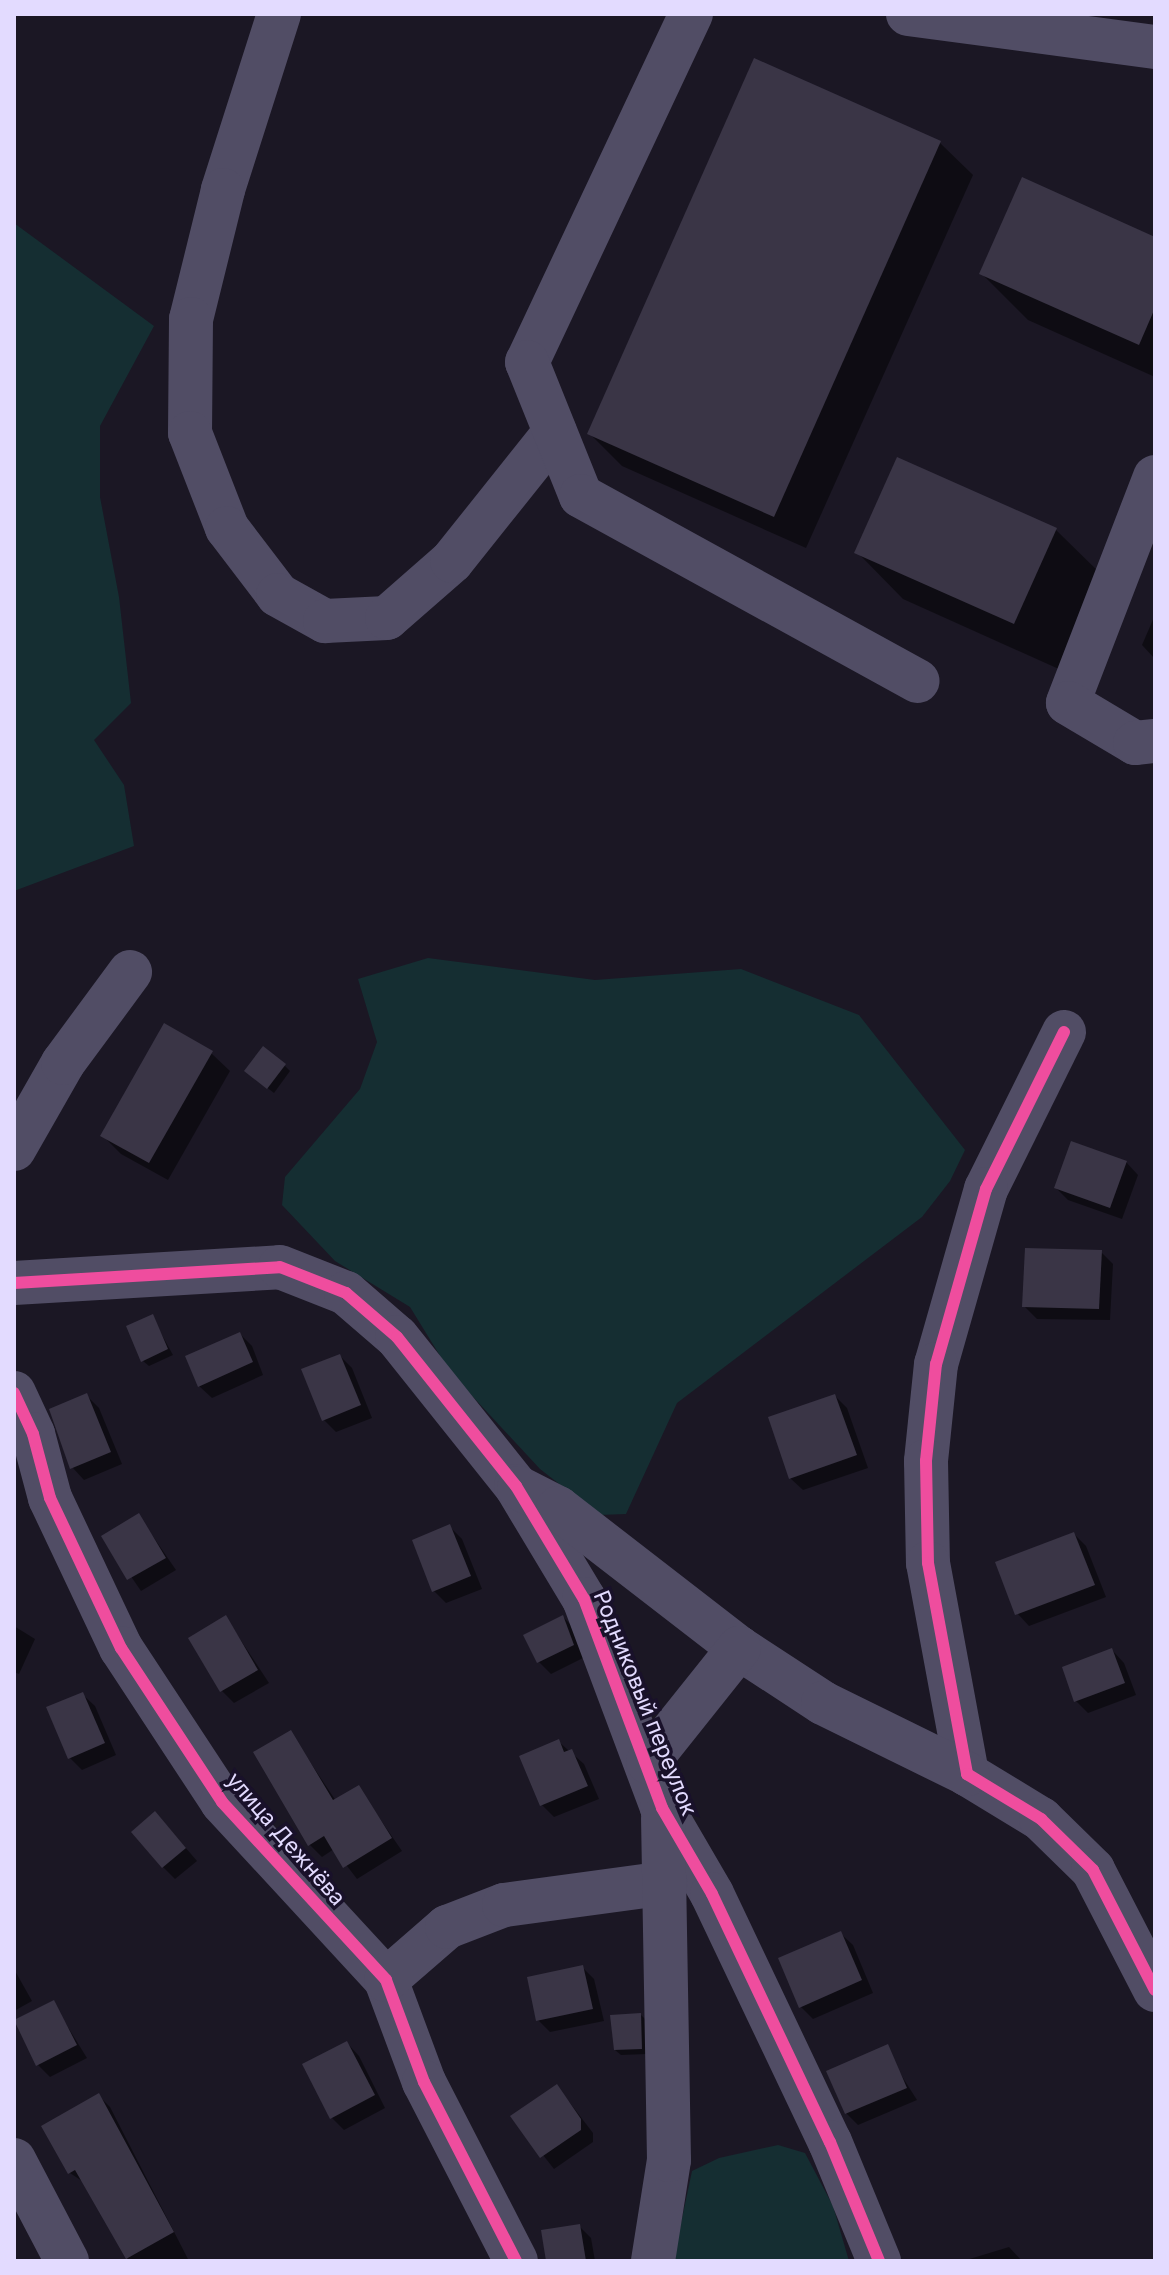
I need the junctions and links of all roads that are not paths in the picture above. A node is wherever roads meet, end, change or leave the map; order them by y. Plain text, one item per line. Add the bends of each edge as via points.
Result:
1 (279, 14) edge
2 (691, 14) edge
3 (908, 14) edge
4 (1155, 47) edge
5 (555, 432) junction
6 (1155, 477) edge
7 (918, 681) dead end
8 (1155, 741) edge
9 (130, 972) dead end
10 (1064, 1032) dead end
11 (14, 1149) edge
12 (14, 1283) edge
13 (14, 1393) edge
14 (516, 1486) junction
15 (739, 1648) junction
16 (648, 1762) junction
17 (967, 1774) junction
18 (662, 1808) junction
19 (666, 1883) junction
20 (386, 1980) junction
21 (1155, 1990) edge
22 (14, 2160) edge
23 (67, 2261) edge
24 (516, 2261) edge
25 (653, 2261) edge
26 (879, 2261) edge

1 - 5 street via 223,190 191,319 190,433 227,528 278,595 325,621 387,618 452,561
2 - 5 street via 527,362
3 - 4 street
5 - 7 street via 581,496
6 - 8 street via 1068,703 1135,743
9 - 11 street via 63,1063
10 - 17 street via 986,1189 936,1364 928,1412 928,1563
12 - 14 street, Родниковый переулок via 280,1267 346,1293 397,1337
13 - 20 street, улица Дежнёва via 33,1434 50,1498 121,1648 222,1802
14 - 15 street via 558,1508
14 - 16 street, Родниковый переулок via 584,1599
15 - 16 street
15 - 17 street via 823,1703
16 - 18 street, Родниковый переулок
17 - 21 street via 1041,1819 1093,1870
18 - 19 street
18 - 26 street, Родниковый переулок via 712,1894 830,2142
19 - 20 street via 504,1905 447,1927
19 - 25 street via 663,2042 669,2160
20 - 24 street, улица Дежнёва via 424,2082
22 - 23 street

